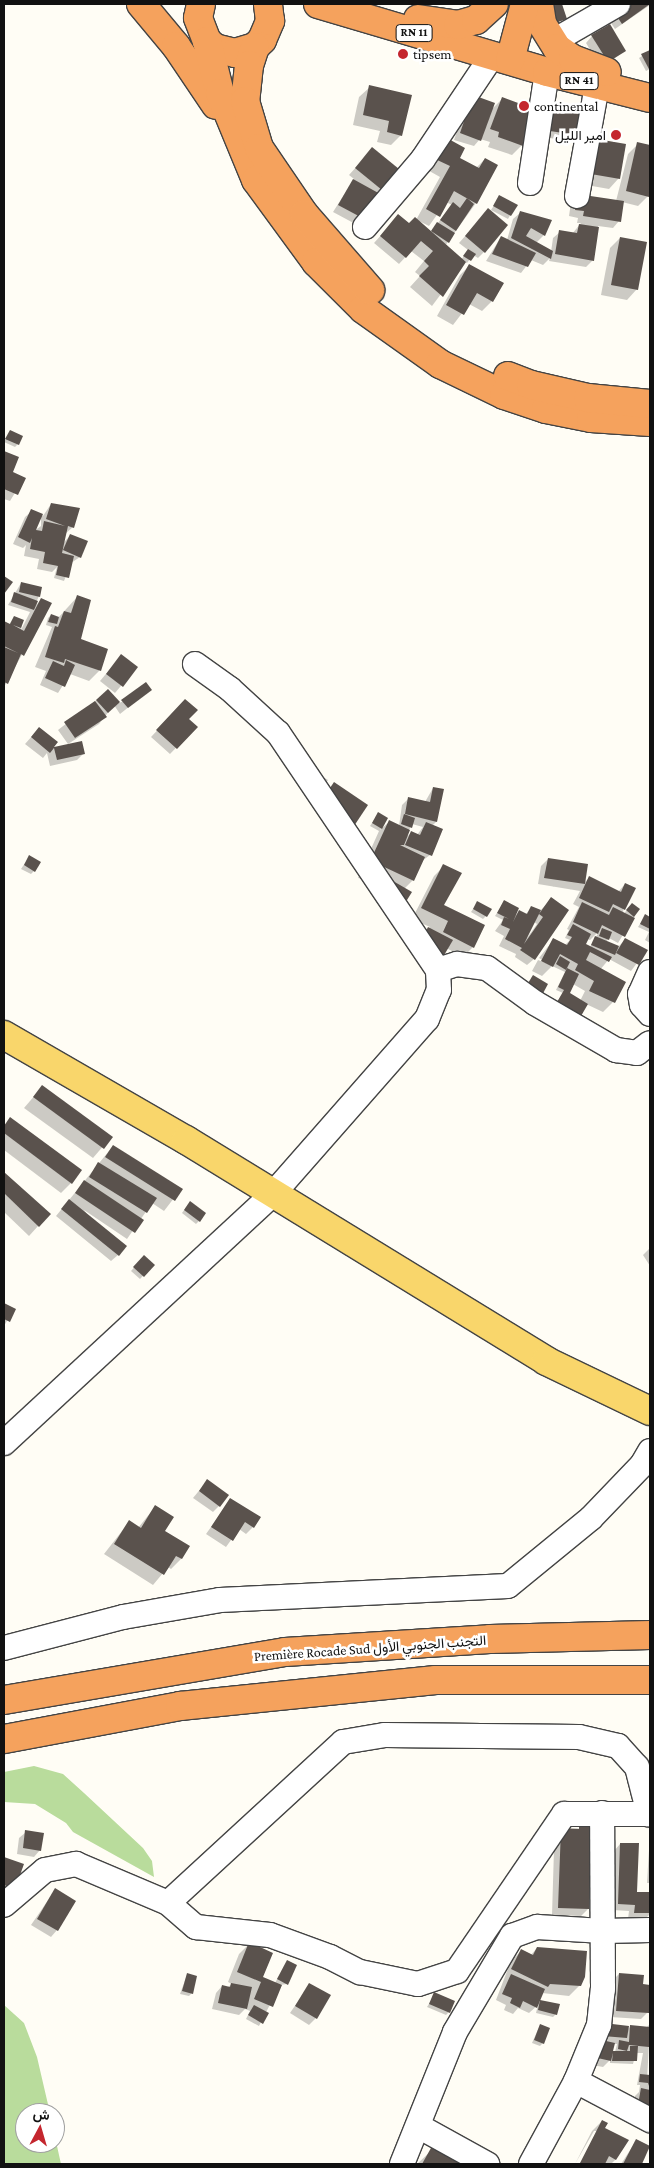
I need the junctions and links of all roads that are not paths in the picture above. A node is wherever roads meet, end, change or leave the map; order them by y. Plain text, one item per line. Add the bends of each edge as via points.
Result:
1 (141, 4) edge
2 (268, 4) edge
3 (494, 4) edge
4 (525, 4) edge
5 (539, 4) edge
6 (618, 4) edge
7 (325, 5) edge
8 (197, 18) edge
9 (369, 20) junction
10 (552, 42) junction
11 (255, 47) junction
12 (501, 58) junction
13 (547, 72) junction
14 (597, 86) junction
15 (647, 97) edge
16 (238, 140) junction
17 (530, 184) dead end
18 (577, 196) dead end
19 (366, 227) dead end
20 (650, 404) edge
21 (650, 422) edge
22 (195, 664) dead end
23 (438, 970) junction
24 (650, 972) edge
25 (650, 1014) edge
26 (4, 1035) edge
27 (650, 1043) edge
28 (273, 1194) junction
29 (646, 1404) edge
30 (4, 1443) edge
31 (650, 1451) edge
32 (650, 1636) edge
33 (4, 1648) edge
34 (650, 1680) edge
35 (4, 1700) edge
36 (4, 1739) edge
37 (602, 1814) junction
38 (650, 1814) edge
39 (168, 1903) junction
40 (4, 1905) edge
41 (650, 1930) edge
42 (603, 1931) junction
43 (576, 2082) junction
44 (650, 2120) edge
45 (420, 2127) junction
46 (402, 2164) edge
47 (488, 2164) edge
48 (531, 2164) edge

1 - 16 highway via 176,46
2 - 11 highway via 268,31
3 - 9 highway via 476,20 458,25 396,14
4 - 12 highway
5 - 10 highway via 542,24
6 - 10 street
7 - 9 highway, RN 11
8 - 11 highway via 230,53
8 - 16 highway
9 - 12 highway, RN 11
10 - 15 highway via 573,59 626,81
11 - 20 highway via 249,65 245,101 259,148 287,192 357,279 438,343 483,366 550,390 588,398
12 - 13 highway, RN 41
12 - 19 street
13 - 14 highway, RN 41
13 - 17 street
14 - 15 highway, RN 41
14 - 18 street
16 - 21 highway via 256,180 284,222 316,262 388,330 440,364 546,410 591,418
22 - 23 street via 230,689 278,733
23 - 27 street via 457,964 487,968 535,1003 616,1050 637,1053
23 - 28 street via 439,990 427,1019
24 - 25 street via 640,994 642,1005
26 - 28 main road
28 - 29 main road via 546,1361
28 - 30 street
31 - 33 street via 642,1466 591,1518 508,1586 220,1600 123,1617
32 - 35 highway, Première Rocade Sud التجنب الجنوبي الأول via 490,1638 285,1652
34 - 36 highway via 436,1680 180,1706
37 - 38 street
37 - 39 street via 564,1814 457,1971 418,1984 360,1972 270,1935 196,1927
37 - 42 street
38 - 39 street via 636,1767 618,1746 579,1737 386,1735 343,1742
39 - 40 street via 76,1864 45,1870
41 - 42 street
42 - 43 street via 599,2025
42 - 45 street via 537,1927 512,1936 455,2032
43 - 44 street
43 - 48 street
45 - 46 street
45 - 47 street

